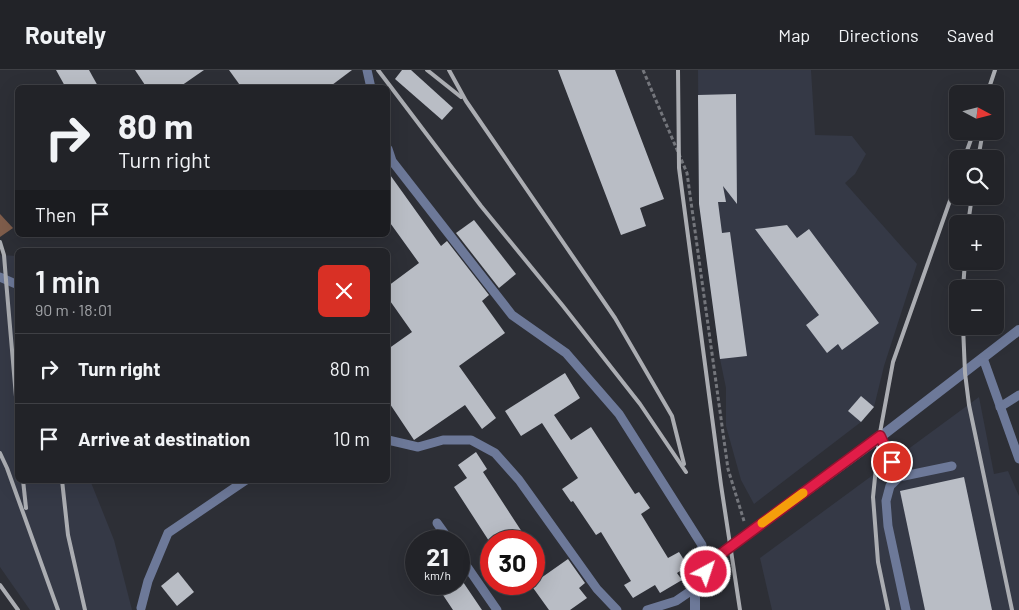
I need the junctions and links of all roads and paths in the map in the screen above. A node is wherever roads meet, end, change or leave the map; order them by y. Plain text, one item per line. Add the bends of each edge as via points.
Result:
1 (366, 70) edge
2 (643, 70) edge
3 (370, 85) edge
4 (390, 155) edge
5 (0, 277) edge
6 (15, 284) edge
7 (1019, 330) edge
8 (983, 358) junction
9 (1019, 396) edge
10 (1000, 407) junction
11 (880, 436) junction
12 (390, 440) edge
13 (1019, 459) edge
14 (952, 466) dead end
15 (899, 477) junction
16 (242, 483) edge
17 (437, 522) dead end
18 (442, 530) edge
19 (748, 533) junction
20 (470, 571) edge
21 (695, 588) junction
22 (142, 608) dead end
23 (496, 610) edge
24 (618, 610) edge
25 (648, 610) edge
26 (695, 610) edge
27 (906, 610) edge

1 - 3 lane
2 - 19 path via 687,173 728,470
4 - 21 lane via 512,315 566,353 618,414 702,545
5 - 6 lane
7 - 8 street
8 - 10 lane
8 - 11 street
9 - 10 lane
10 - 13 lane
11 - 15 lane
11 - 19 street
12 - 24 lane via 418,447 443,440 471,440 495,454 519,480 597,589
14 - 15 lane
15 - 27 lane via 890,486 886,501 888,526
16 - 22 lane via 168,533 148,581
17 - 18 lane
19 - 21 street via 718,556
20 - 23 lane
21 - 25 lane via 676,601
21 - 26 street

